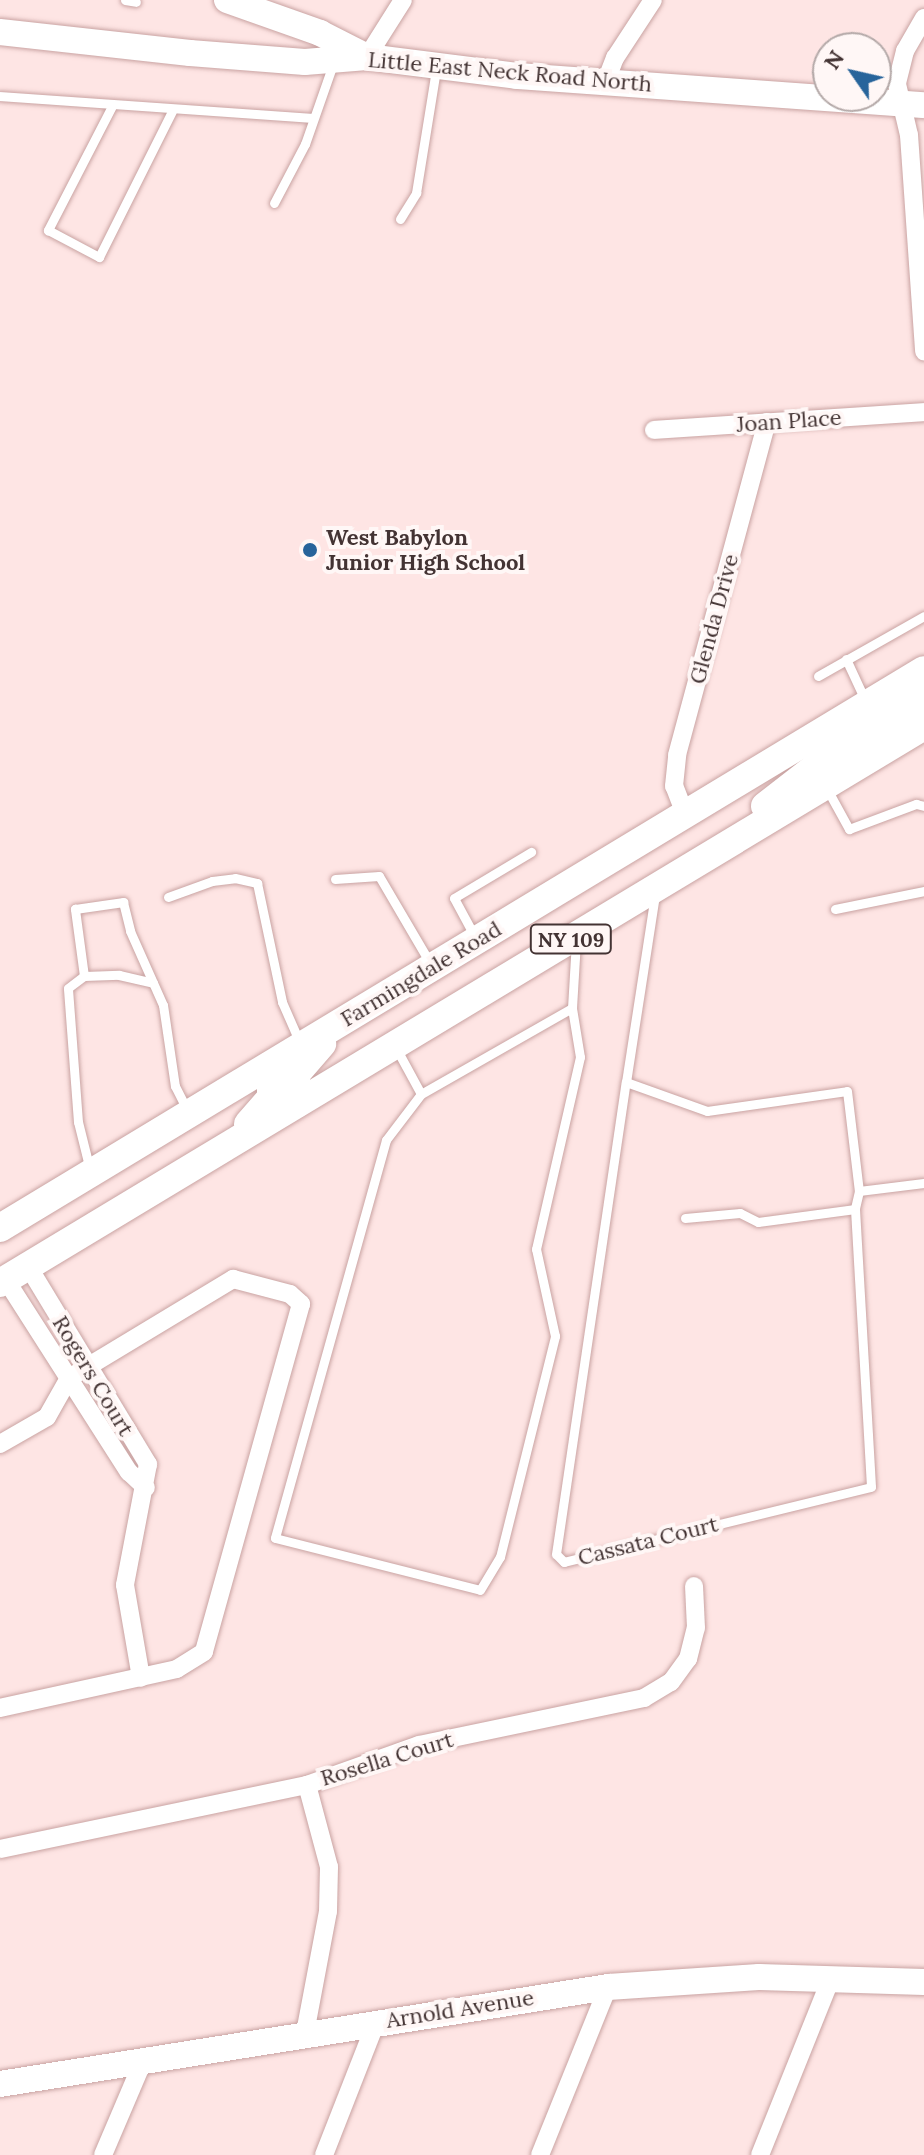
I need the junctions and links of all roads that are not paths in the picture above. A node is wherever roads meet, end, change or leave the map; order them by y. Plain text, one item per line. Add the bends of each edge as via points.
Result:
1 (125, 0) edge
2 (227, 0) edge
3 (403, 0) edge
4 (653, 0) edge
5 (136, 2) edge
6 (923, 20) edge
7 (0, 32) edge
8 (367, 57) junction
9 (334, 61) junction
10 (436, 68) junction
11 (606, 81) junction
12 (0, 96) edge
13 (913, 104) edge
14 (112, 106) junction
15 (172, 111) junction
16 (312, 118) junction
17 (274, 203) dead end
18 (400, 219) dead end
19 (921, 262) edge
20 (924, 351) edge
21 (924, 412) edge
22 (767, 422) junction
23 (654, 430) dead end
24 (924, 616) edge
25 (846, 659) junction
26 (924, 670) edge
27 (818, 676) dead end
28 (924, 698) edge
29 (867, 705) junction
30 (924, 726) edge
31 (825, 786) junction
32 (924, 806) edge
33 (685, 814) junction
34 (717, 851) junction
35 (531, 852) dead end
36 (335, 879) dead end
37 (656, 887) junction
38 (924, 891) edge
39 (168, 897) dead end
40 (835, 909) dead end
41 (576, 936) junction
42 (476, 940) junction
43 (432, 967) junction
44 (84, 976) junction
45 (153, 983) junction
46 (572, 1008) junction
47 (349, 1018) junction
48 (394, 1045) junction
49 (302, 1046) junction
50 (271, 1065) junction
51 (626, 1082) junction
52 (421, 1094) junction
53 (296, 1104) junction
54 (190, 1114) junction
55 (218, 1152) junction
56 (91, 1173) junction
57 (924, 1183) edge
58 (859, 1191) junction
59 (855, 1209) junction
60 (685, 1218) dead end
61 (0, 1228) edge
62 (11, 1276) edge
63 (86, 1367) junction
64 (69, 1378) junction
65 (0, 1444) edge
66 (146, 1488) junction
67 (694, 1586) dead end
68 (141, 1678) junction
69 (0, 1708) edge
70 (307, 1785) junction
71 (0, 1849) edge
72 (830, 1981) junction
73 (924, 1982) edge
74 (608, 1987) junction
75 (376, 2022) junction
76 (305, 2033) junction
77 (143, 2061) junction
78 (0, 2084) edge
79 (103, 2155) edge
80 (324, 2155) edge
81 (540, 2155) edge
82 (760, 2155) edge

1 - 5 lane
2 - 8 main road via 320,33
3 - 8 street
4 - 11 street
6 - 13 street via 902,60 897,84
7 - 9 main road, Little East Neck Road North
8 - 9 main road, Little East Neck Road North
8 - 10 main road, Little East Neck Road North
9 - 16 lane
10 - 11 main road, Little East Neck Road North
10 - 18 lane via 416,193
11 - 13 main road, Little East Neck Road North
12 - 14 lane
13 - 19 street via 909,135
14 - 15 lane
14 - 15 lane via 48,230 99,257
15 - 16 lane
16 - 17 lane
19 - 20 street
21 - 22 street, Joan Place
22 - 23 street, Joan Place
22 - 33 street, Glenda Drive via 677,755 674,786
24 - 25 lane
25 - 27 lane
25 - 29 lane
26 - 29 main road, Farmingdale Road / NY 109
28 - 34 main road via 802,776
29 - 33 main road, Farmingdale Road / NY 109
30 - 31 main road, NY 109
31 - 32 lane via 849,829 916,804
31 - 34 main road, NY 109
33 - 42 main road, Farmingdale Road / NY 109
34 - 37 main road, NY 109
35 - 42 lane via 454,898
36 - 43 lane via 379,876
37 - 41 main road, NY 109
37 - 51 lane, Cassata Court
38 - 40 lane
39 - 49 lane via 194,892 212,881 235,878 257,883 282,1002
41 - 46 lane
41 - 48 main road, NY 109
42 - 43 main road, Farmingdale Road / NY 109
43 - 47 main road, Farmingdale Road / NY 109
44 - 45 lane via 119,975
44 - 45 lane via 75,909 123,902
44 - 56 lane via 68,988 78,1122
45 - 54 lane via 163,1005 175,1086
46 - 52 lane
46 - 52 lane via 580,1057 536,1249 555,1336 500,1557 480,1590 275,1538 386,1140
47 - 49 main road, Farmingdale Road / NY 109
47 - 53 main road via 300,1067 294,1081
48 - 52 lane
48 - 53 main road, NY 109
49 - 50 main road, Farmingdale Road / NY 109
50 - 54 main road, Farmingdale Road / NY 109
50 - 55 main road via 271,1098
51 - 58 lane, Cassata Court via 707,1111 847,1091
51 - 59 lane, Cassata Court via 556,1554 564,1562 871,1487
53 - 55 main road, NY 109
54 - 56 main road, Farmingdale Road / NY 109
55 - 62 main road, NY 109
56 - 61 main road, Farmingdale Road / NY 109
57 - 58 lane
58 - 59 lane, Cassata Court
59 - 60 lane via 758,1222 740,1213
62 - 63 street, Rogers Court
62 - 64 street, Rogers Court
63 - 64 street
63 - 66 street, Rogers Court via 148,1464
63 - 68 street via 233,1279 290,1294 301,1304 209,1645 187,1666
64 - 65 street via 47,1417
64 - 66 street, Rogers Court via 129,1472
66 - 68 street, Rogers Court via 125,1585
67 - 70 street, Rosella Court via 696,1628 688,1659 671,1682 644,1698 419,1745
68 - 69 street
70 - 71 street, Rosella Court
70 - 76 street via 329,1867 328,1911
72 - 73 main road, Arnold Avenue
72 - 74 main road, Arnold Avenue via 759,1977
72 - 82 street
74 - 75 main road, Arnold Avenue
74 - 81 street
75 - 76 main road, Arnold Avenue
75 - 80 street
76 - 77 main road, Arnold Avenue
77 - 78 main road, Arnold Avenue
77 - 79 street

